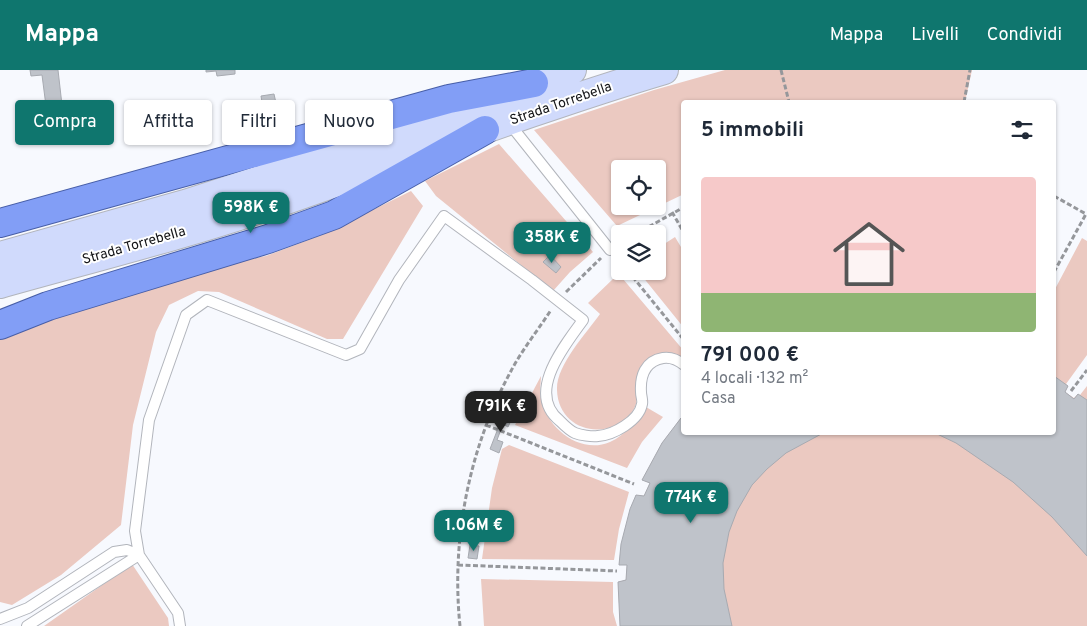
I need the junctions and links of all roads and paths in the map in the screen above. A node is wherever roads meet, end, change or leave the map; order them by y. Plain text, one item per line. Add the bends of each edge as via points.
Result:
1 (572, 70) edge
2 (664, 70) edge
3 (781, 70) edge
4 (970, 70) edge
5 (534, 84) junction
6 (788, 100) edge
7 (964, 100) edge
8 (496, 126) junction
9 (1056, 197) edge
10 (681, 208) edge
11 (672, 212) junction
12 (1087, 214) edge
13 (0, 223) edge
14 (651, 225) edge
15 (681, 228) edge
16 (610, 250) joint
17 (0, 256) edge
18 (1056, 268) edge
19 (635, 280) edge
20 (0, 284) edge
21 (558, 300) junction
22 (0, 325) edge
23 (681, 336) edge
24 (681, 364) edge
25 (1087, 370) edge
26 (1071, 391) dead end
27 (486, 425) junction
28 (634, 484) dead end
29 (139, 555) junction
30 (458, 565) junction
31 (617, 571) dead end
32 (0, 619) edge
33 (27, 626) edge
34 (180, 626) edge
35 (460, 626) edge

1 - 5 main road, Strada Torrebella
2 - 8 main road, Strada Torrebella
3 - 6 path
4 - 7 path
5 - 13 highway via 449,99
5 - 17 main road, Strada Torrebella via 263,179
8 - 16 lane
8 - 20 main road, Strada Torrebella via 274,204
8 - 22 highway via 334,215 268,239 48,306
9 - 12 path
10 - 11 path
11 - 14 path
11 - 15 path
12 - 18 path
16 - 21 path
19 - 23 path
21 - 24 lane via 583,320 549,372 547,400 555,418 574,433 598,436 617,430 634,418 642,404 641,378 646,367 655,360 669,358
21 - 27 path via 511,370
21 - 29 lane via 444,216 399,280 360,349 346,355 207,300 186,315 149,420 135,531
25 - 26 path
27 - 28 path
27 - 30 path via 471,474
29 - 32 lane via 127,550 114,552 28,608
29 - 33 lane
29 - 34 lane via 178,613
30 - 31 path
30 - 35 path

